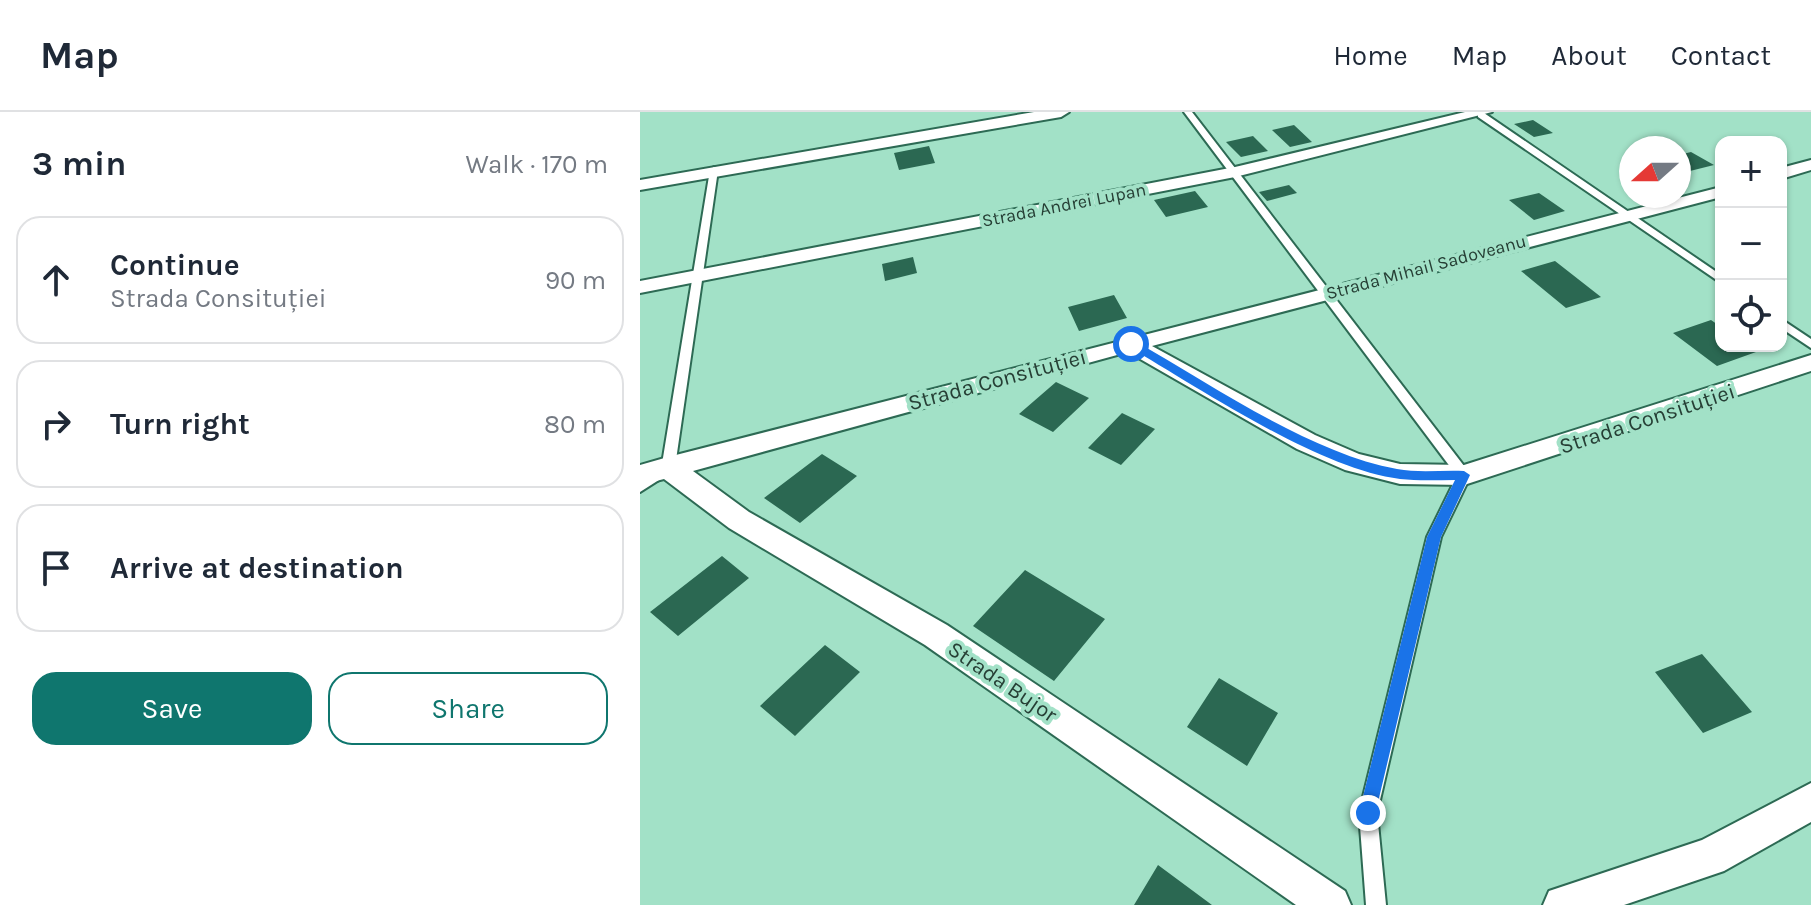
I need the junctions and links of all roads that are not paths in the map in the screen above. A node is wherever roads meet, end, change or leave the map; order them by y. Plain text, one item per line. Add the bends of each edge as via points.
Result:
1 (1061, 112) edge
2 (1188, 112) edge
3 (1483, 114) edge
4 (1811, 165) edge
5 (714, 170) junction
6 (1235, 172) junction
7 (1787, 172) edge
8 (640, 185) edge
9 (1715, 193) edge
10 (1627, 214) junction
11 (700, 275) junction
12 (1715, 276) edge
13 (640, 287) edge
14 (1324, 293) junction
15 (1787, 327) edge
16 (1131, 344) junction
17 (1811, 344) edge
18 (1811, 363) edge
19 (654, 471) edge
20 (1464, 475) junction
21 (640, 487) edge
22 (1811, 802) edge
23 (1331, 905) edge
24 (1376, 905) edge
25 (1563, 905) edge

1 - 5 street
2 - 6 lane
3 - 6 street, Strada Andrei Lupan
3 - 10 lane
4 - 7 street
5 - 8 street
5 - 11 lane
6 - 11 street, Strada Andrei Lupan
6 - 14 lane
9 - 10 street, Strada Mihail Sadoveanu
10 - 12 lane
10 - 14 street, Strada Mihail Sadoveanu
11 - 13 street, Strada Andrei Lupan
11 - 19 lane
14 - 16 street, Strada Mihail Sadoveanu
14 - 20 lane
15 - 17 lane
16 - 19 street, Strada Consituției
16 - 20 street, Strada Consituției via 1265,421 1354,463 1400,474
18 - 20 street, Strada Consituției
19 - 21 lane
19 - 23 street, Strada Bujor via 936,635
20 - 24 lane via 1434,537 1368,813
22 - 25 street via 1710,857

